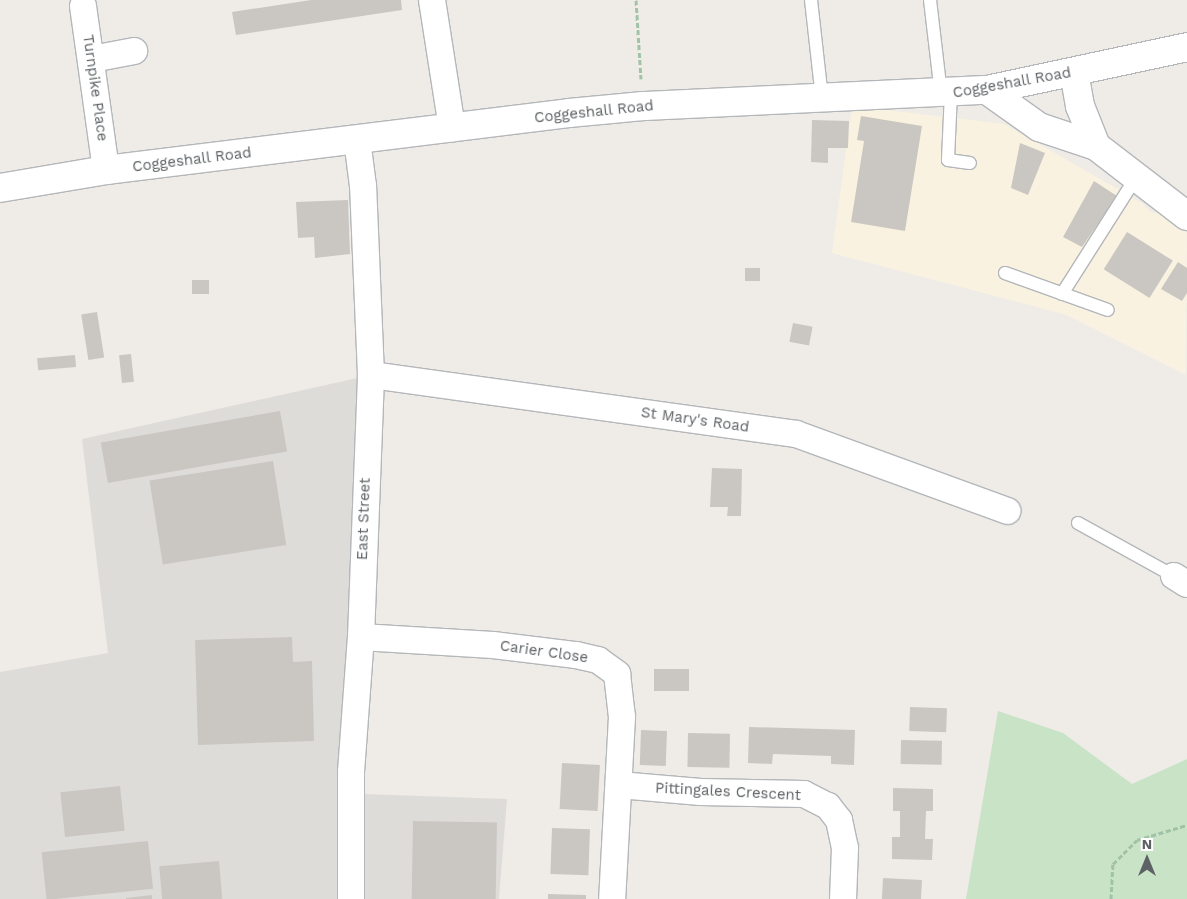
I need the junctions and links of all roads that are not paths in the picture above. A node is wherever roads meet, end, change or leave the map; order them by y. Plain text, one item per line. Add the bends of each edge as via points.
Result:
1 (432, 0) edge
2 (811, 0) edge
3 (930, 0) edge
4 (83, 6) dead end
5 (1187, 47) edge
6 (134, 51) dead end
7 (92, 59) junction
8 (1074, 72) junction
9 (987, 90) junction
10 (946, 94) junction
11 (822, 98) junction
12 (452, 128) junction
13 (357, 140) junction
14 (1096, 146) junction
15 (970, 163) dead end
16 (106, 170) junction
17 (1135, 179) junction
18 (0, 188) edge
19 (1187, 216) edge
20 (1005, 273) dead end
21 (1062, 294) junction
22 (1108, 310) dead end
23 (371, 375) junction
24 (1007, 511) dead end
25 (1078, 523) dead end
26 (1180, 580) edge
27 (361, 637) junction
28 (619, 784) junction
29 (351, 899) edge
30 (612, 899) edge
31 (843, 899) edge

1 - 12 street
2 - 11 lane
3 - 10 lane
4 - 7 street, Turnpike Place
5 - 8 main road, Coggeshall Road
6 - 7 street
7 - 16 street, Turnpike Place
8 - 9 main road, Coggeshall Road
8 - 14 main road via 1080,106
9 - 10 main road, Coggeshall Road
9 - 14 main road via 1038,127
10 - 11 main road, Coggeshall Road
10 - 15 lane via 948,160
11 - 12 main road, Coggeshall Road via 643,106
12 - 13 main road, Coggeshall Road
13 - 16 main road, Coggeshall Road
13 - 23 street, East Street via 363,186
14 - 17 main road
16 - 18 main road, Coggeshall Road
17 - 19 main road
17 - 21 lane
20 - 21 lane
21 - 22 lane
23 - 24 street, St Mary's Road via 796,434
23 - 27 street, East Street
25 - 26 lane
27 - 28 street, Carier Close via 493,645 598,660 617,674 621,688
27 - 29 street, East Street via 351,772
28 - 30 street, Carier Close
28 - 31 street, Pittingales Crescent via 701,792 804,794 828,806 839,820 845,848

